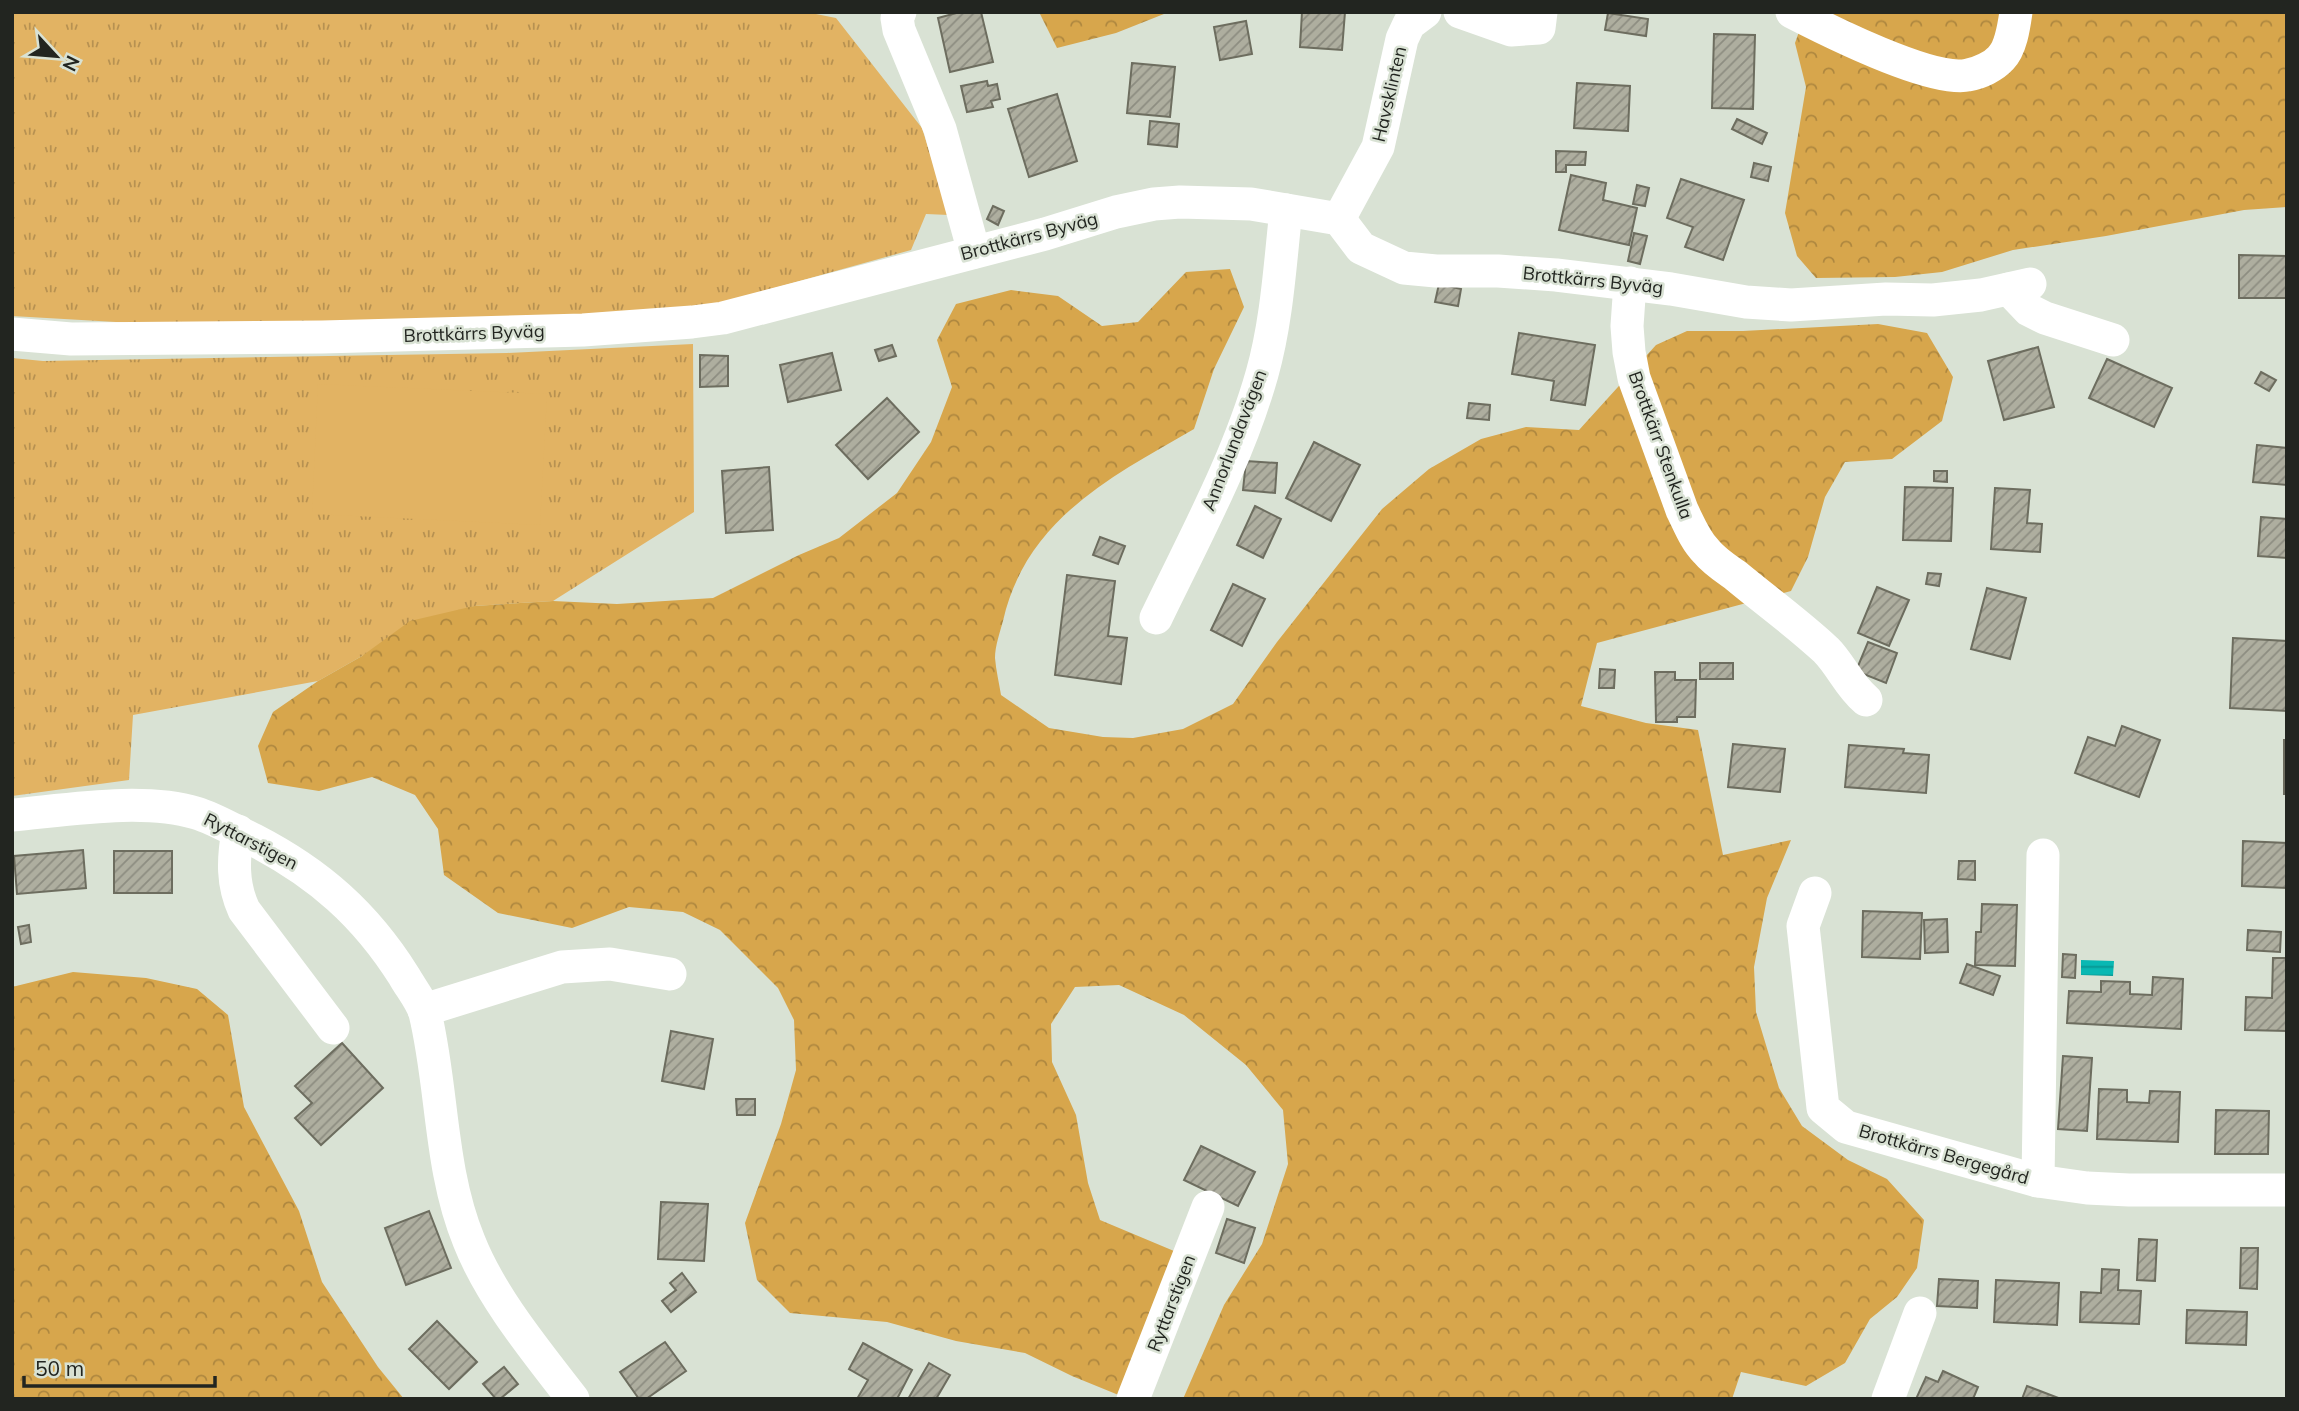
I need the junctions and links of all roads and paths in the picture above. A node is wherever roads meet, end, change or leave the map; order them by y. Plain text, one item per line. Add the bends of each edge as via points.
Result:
1 (900, 12) edge
2 (1425, 12) edge
3 (1460, 12) edge
4 (1541, 12) edge
5 (1792, 12) edge
6 (2016, 12) edge
7 (1286, 210) junction
8 (1339, 219) junction
9 (974, 251) junction
10 (1630, 283) junction
11 (12, 334) edge
12 (2113, 340) dead end
13 (1156, 618) dead end
14 (1866, 700) dead end
15 (12, 815) edge
16 (238, 831) junction
17 (2043, 855) dead end
18 (1815, 893) dead end
19 (670, 974) dead end
20 (424, 1010) junction
21 (333, 1028) dead end
22 (2038, 1181) junction
23 (2287, 1190) edge
24 (1208, 1207) dead end
25 (1920, 1312) dead end
26 (573, 1399) edge
27 (1133, 1399) edge
28 (1888, 1399) edge

1 - 9 street via 899,30 940,129
2 - 8 street, Havsklinten via 1409,24 1402,39 1378,147
3 - 4 street via 1511,30 1539,28
5 - 6 street via 1911,66 1967,76 2004,56
7 - 8 street, Brottkärrs Byväg
7 - 9 street, Brottkärrs Byväg via 1251,204 1154,204
7 - 13 street, Annorlundavägen via 1272,326 1259,383 1228,464
8 - 10 street, Brottkärrs Byväg via 1361,248 1404,268
9 - 11 street, Brottkärrs Byväg via 723,318 692,322 583,330 309,337 82,339
10 - 12 street, Brottkärrs Byväg via 1791,305 1933,300 2020,286 2029,310
10 - 14 street, Brottkärr Stenkulla via 1627,326 1634,378 1692,530 1718,563 1831,655
15 - 16 street, Ryttarstigen via 150,807 197,813
16 - 20 street, Ryttarstigen via 335,892 394,960
16 - 21 street via 236,892 244,910
17 - 22 street, Brottkärrs Bergegård
18 - 22 street, Brottkärrs Bergegård via 1803,926 1823,1108 1846,1126
19 - 20 street via 610,964 562,968
20 - 26 street, Ryttarstigen via 456,1201 469,1241 529,1341
22 - 23 street, Brottkärrs Bergegård via 2129,1190
24 - 27 street, Ryttarstigen
25 - 28 street

